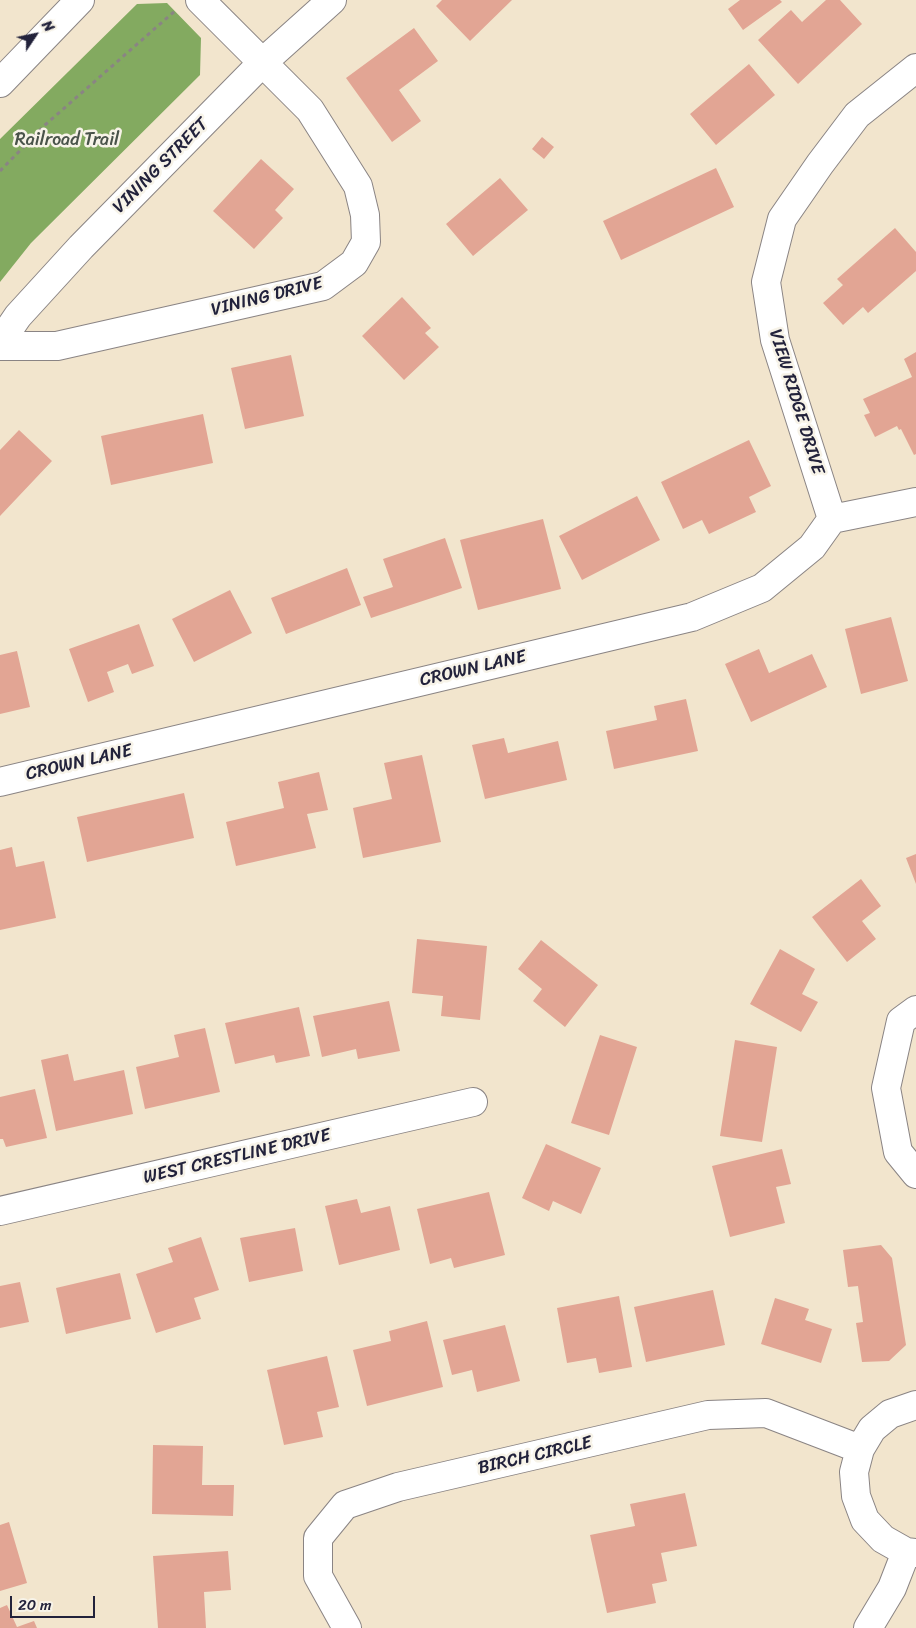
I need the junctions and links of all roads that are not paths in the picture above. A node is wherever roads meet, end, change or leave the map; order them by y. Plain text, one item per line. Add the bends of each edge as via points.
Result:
1 (80, 0) edge
2 (332, 0) edge
3 (190, 3) edge
4 (263, 62) junction
5 (916, 68) edge
6 (0, 83) edge
7 (0, 342) edge
8 (0, 346) edge
9 (916, 502) edge
10 (832, 519) junction
11 (0, 782) edge
12 (916, 1010) edge
13 (473, 1102) dead end
14 (916, 1174) edge
15 (0, 1211) edge
16 (916, 1405) edge
17 (860, 1449) junction
18 (911, 1552) edge
19 (347, 1628) edge
20 (868, 1628) edge

1 - 6 street
2 - 4 street, VINING STREET
3 - 4 street, VINING DRIVE
4 - 7 street, VINING STREET via 81,246 18,316
4 - 8 street, VINING DRIVE via 310,110 358,186 365,215 366,242 354,263 323,286 56,346
5 - 10 street, VIEW RIDGE DRIVE via 857,115 820,164 782,219 766,282 775,340
9 - 10 street
10 - 11 street, CROWN LANE via 812,546 762,588 692,617
12 - 14 street via 901,1021 886,1088 898,1152
13 - 15 street, WEST CRESTLINE DRIVE
16 - 17 street via 890,1414 872,1429
17 - 18 street via 854,1472 856,1496 866,1520 883,1539
17 - 19 street, BIRCH CIRCLE via 766,1413 708,1415 398,1487 345,1505 318,1538 318,1576
18 - 20 street

